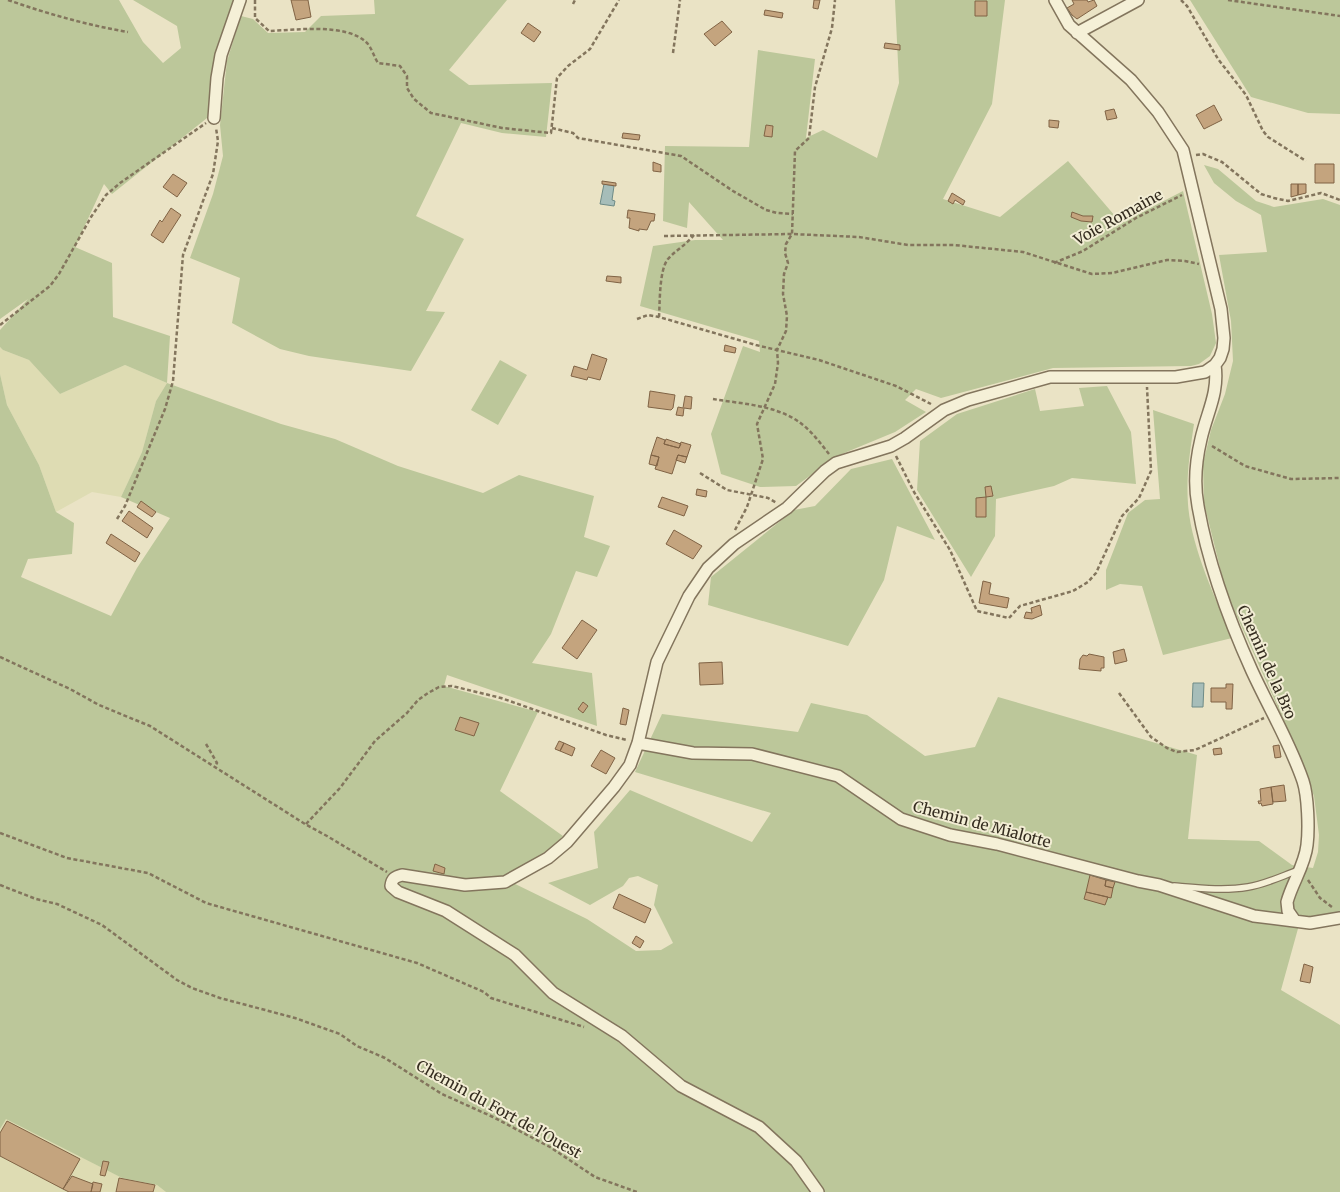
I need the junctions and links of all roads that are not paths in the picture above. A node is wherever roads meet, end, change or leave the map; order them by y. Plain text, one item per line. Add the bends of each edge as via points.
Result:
1 (240, 0) edge
2 (1054, 0) edge
3 (1138, 0) edge
4 (1077, 33) junction
5 (214, 118) road end
6 (1215, 365) junction
7 (638, 743) junction
8 (1301, 866) junction
9 (1159, 885) junction
10 (1337, 913) edge
11 (1295, 921) junction
12 (818, 1192) edge

1 - 5 street via 221,55
2 - 4 street via 1068,25
3 - 4 street
4 - 6 street via 1141,91 1183,150 1221,309 1224,338 1220,358
6 - 7 street via 1205,372 1185,376 1050,377 968,400 944,410 891,446 836,463 787,508 734,544 708,568 689,596 661,654
6 - 8 street, Chemin de la Bro via 1216,393 1196,466 1197,503 1206,549 1224,603 1304,783 1308,846
7 - 9 street, Chemin de Mialotte via 693,753 752,754 838,776 902,819 950,834
7 - 12 street via 630,765 614,787 548,858 505,882 465,885 402,874 394,877 391,886 398,892 446,911 515,955 553,993 622,1036 682,1086 759,1127 796,1161
8 - 9 lane via 1246,887 1210,889
8 - 11 street, Chemin de la Bro via 1287,902 1288,911
9 - 11 street, Chemin de Mialotte via 1254,916
10 - 11 street via 1310,922

